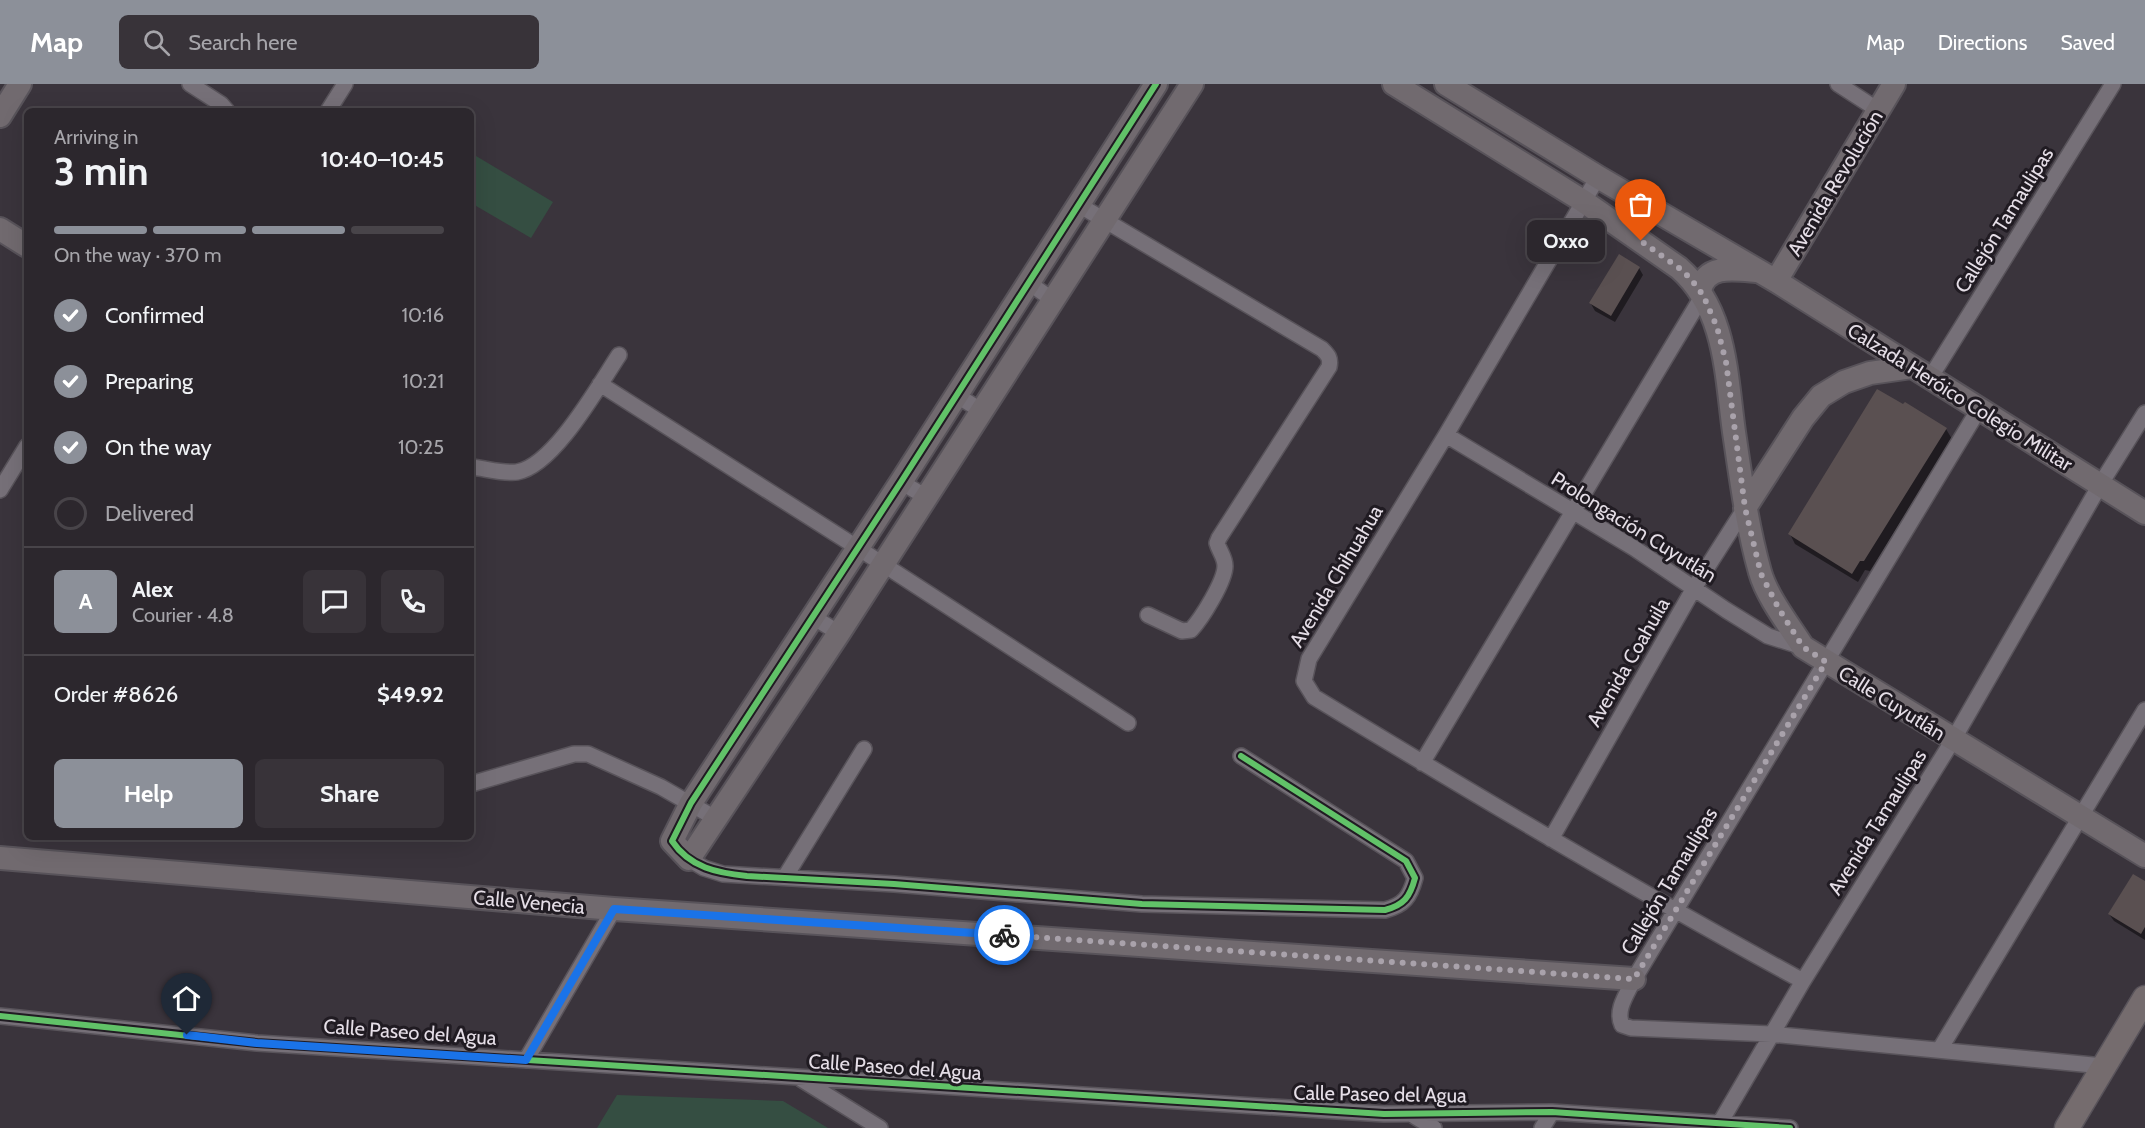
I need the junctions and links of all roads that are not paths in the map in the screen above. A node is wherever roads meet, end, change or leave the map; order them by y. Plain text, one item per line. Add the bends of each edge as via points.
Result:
1 (20, 84) edge
2 (190, 84) edge
3 (345, 84) edge
4 (1156, 84) edge
5 (1192, 84) edge
6 (1394, 84) edge
7 (1446, 84) edge
8 (1838, 84) edge
9 (1894, 84) edge
10 (2113, 84) edge
11 (224, 108) edge
12 (330, 108) edge
13 (1878, 110) junction
14 (0, 116) edge
15 (1598, 177) junction
16 (1583, 201) junction
17 (1079, 205) junction
18 (1105, 222) junction
19 (0, 229) edge
20 (24, 244) edge
21 (1767, 276) junction
22 (1029, 283) junction
23 (1701, 293) junction
24 (1053, 300) junction
25 (619, 355) dead end
26 (1921, 372) junction
27 (600, 384) junction
28 (956, 395) junction
29 (1980, 409) junction
30 (982, 411) junction
31 (2145, 413) edge
32 (1446, 435) junction
33 (24, 452) edge
34 (476, 467) edge
35 (901, 482) junction
36 (2100, 485) junction
37 (0, 490) edge
38 (926, 497) junction
39 (1745, 508) junction
40 (1572, 512) junction
41 (2145, 513) edge
42 (858, 548) junction
43 (882, 564) junction
44 (1694, 588) junction
45 (1148, 615) dead end
46 (813, 617) junction
47 (839, 633) junction
48 (1803, 647) junction
49 (1826, 662) junction
50 (2145, 710) edge
51 (1128, 723) dead end
52 (1953, 740) junction
53 (864, 749) dead end
54 (1241, 756) dead end
55 (1422, 763) junction
56 (474, 783) edge
57 (691, 803) junction
58 (2080, 817) junction
59 (715, 818) junction
60 (1551, 839) junction
61 (2145, 856) edge
62 (0, 858) edge
63 (689, 859) junction
64 (785, 877) junction
65 (614, 909) junction
66 (1675, 911) junction
67 (1634, 979) junction
68 (1803, 981) junction
69 (2145, 998) edge
70 (0, 1016) edge
71 (1771, 1034) junction
72 (1940, 1049) junction
73 (526, 1060) junction
74 (2103, 1066) junction
75 (799, 1077) junction
76 (1552, 1112) junction
77 (1384, 1114) junction
78 (1410, 1114) junction
79 (1718, 1125) edge
80 (880, 1128) edge
81 (1375, 1128) edge
82 (1434, 1128) edge
83 (1542, 1128) edge
84 (1790, 1128) edge
85 (2067, 1128) edge

1 - 14 street
2 - 11 street
3 - 12 street
4 - 17 street
5 - 18 street
6 - 16 street, Calle Cuyutlán
7 - 15 street, Calzada Heróico Colegio Militar
8 - 13 street
9 - 13 street, Avenida Revolución
10 - 26 street, Callejón Tamaulipas
13 - 21 street, Avenida Revolución
15 - 16 street, Avenida Chihuahua
15 - 21 street, Calzada Heróico Colegio Militar
16 - 23 street, Calle Cuyutlán via 1679,268
16 - 32 street, Avenida Chihuahua
17 - 18 street
17 - 22 street
18 - 24 street
18 - 45 street via 1322,349 1330,361 1217,543 1224,557 1223,576 1198,622 1191,630 1182,631
19 - 20 street
21 - 23 street via 1716,271 1702,281
21 - 26 street, Calzada Heróico Colegio Militar
22 - 24 street
22 - 28 street
23 - 39 street, Calle Cuyutlán via 1717,327 1726,362
23 - 40 street
24 - 30 street
25 - 27 street
26 - 29 street, Calzada Heróico Colegio Militar
26 - 39 street via 1870,373 1821,396
27 - 34 street via 554,449 536,464 517,472
27 - 42 street
28 - 30 street
28 - 35 street
29 - 36 street, Calzada Heróico Colegio Militar
29 - 49 street, Callejón Tamaulipas
30 - 38 street
31 - 36 street, Avenida Tamaulipas
32 - 40 street, Prolongación Cuyutlán
32 - 55 street, Avenida Chihuahua via 1309,659 1304,681 1314,697
33 - 37 street
35 - 38 street
35 - 42 street
36 - 41 street, Calzada Heróico Colegio Militar
36 - 52 street, Avenida Tamaulipas
38 - 43 street
39 - 44 street, Avenida Coahuila
39 - 48 street, Calle Cuyutlán via 1761,574
40 - 44 street, Prolongación Cuyutlán
40 - 55 street
42 - 43 street
42 - 46 street
43 - 47 street
43 - 51 street
44 - 48 street, Prolongación Cuyutlán via 1768,636
44 - 60 street, Avenida Coahuila
46 - 47 street
46 - 57 street
47 - 59 street
48 - 49 street, Calle Cuyutlán
49 - 52 street, Calle Cuyutlán
49 - 66 street, Callejón Tamaulipas
50 - 58 street
52 - 58 street, Calle Cuyutlán
52 - 68 street, Avenida Tamaulipas
53 - 64 street
54 - 64 street via 1406,861 1415,878 1411,894 1397,907 1385,910 1142,904
55 - 60 street, Avenida Chihuahua
56 - 57 street via 574,754 588,754
57 - 59 street
57 - 63 street via 672,841
58 - 61 street, Calle Cuyutlán
58 - 72 street
59 - 63 street
60 - 66 street, Avenida Chihuahua
62 - 65 street, Calle Venecia
63 - 64 street via 723,874
65 - 67 street, Calle Venecia
65 - 73 street
66 - 67 street, Callejón Tamaulipas
66 - 68 street, Avenida Chihuahua
67 - 71 street, Callejón Tamaulipas via 1618,1017 1622,1025
68 - 71 street, Avenida Tamaulipas
69 - 74 main road
70 - 73 street, Calle Paseo del Agua via 257,1043
71 - 72 street, Callejón Tamaulipas
71 - 79 street, Avenida Tamaulipas
72 - 74 street, Callejón Tamaulipas
73 - 75 street, Calle Paseo del Agua
74 - 85 main road
75 - 77 street, Calle Paseo del Agua
75 - 80 street
76 - 78 street, Calle Paseo del Agua
76 - 79 street, Calle Paseo del Agua
76 - 83 street
77 - 78 street, Calle Paseo del Agua
77 - 81 street
78 - 82 street
79 - 84 street, Calle Paseo del Agua

